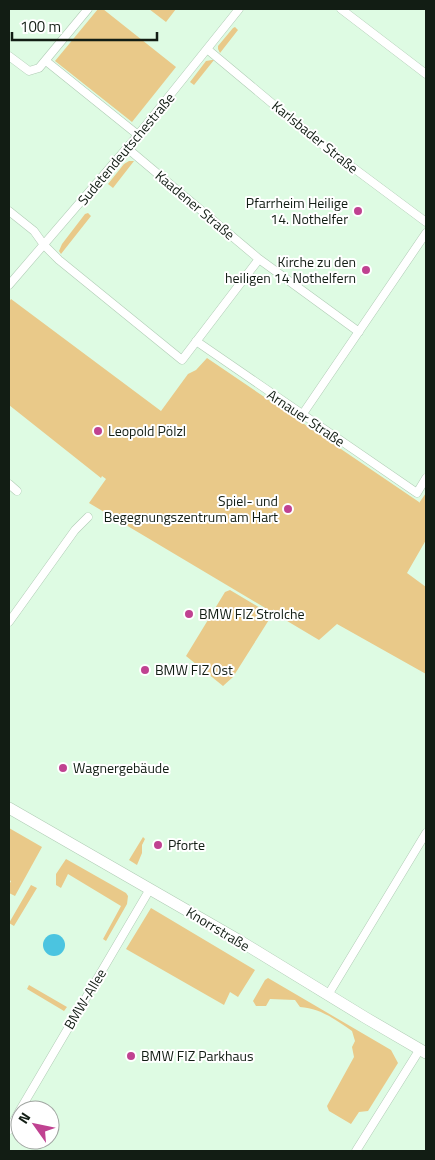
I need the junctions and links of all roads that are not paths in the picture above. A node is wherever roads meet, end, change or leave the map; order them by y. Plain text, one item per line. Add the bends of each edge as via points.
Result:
1 (88, 9) edge
2 (239, 9) edge
3 (341, 9) edge
4 (207, 49) junction
5 (9, 56) edge
6 (46, 61) junction
7 (426, 74) edge
8 (138, 135) junction
9 (127, 148) junction
10 (9, 211) edge
11 (426, 222) edge
12 (426, 233) edge
13 (44, 246) junction
14 (259, 259) junction
15 (9, 285) edge
16 (359, 332) junction
17 (196, 341) junction
18 (302, 415) junction
19 (426, 478) edge
20 (9, 484) edge
21 (17, 490) dead end
22 (88, 517) dead end
23 (9, 622) edge
24 (9, 808) edge
25 (426, 833) edge
26 (150, 889) junction
27 (328, 995) junction
28 (423, 1051) edge
29 (26, 1100) edge
30 (356, 1151) edge

1 - 6 street
2 - 4 street, Sudetendeutschestraße
3 - 7 street
4 - 8 street, Sudetendeutschestraße
4 - 11 street, Karlsbader Straße via 316,140
5 - 6 street via 28,71 39,68
6 - 8 street
8 - 9 street, Sudetendeutschestraße
9 - 13 street, Sudetendeutschestraße
9 - 14 street, Kaadener Straße
10 - 13 street via 34,231
12 - 16 street
13 - 15 street, Sudetendeutschestraße
13 - 17 street via 182,360
14 - 16 street, Kaadener Straße
14 - 17 street
16 - 18 street
17 - 18 street, Arnauer Straße
18 - 19 street, Arnauer Straße via 417,493
20 - 21 street
22 - 23 street via 75,530
24 - 26 street, Knorrstraße
25 - 27 street
26 - 27 street, Knorrstraße
26 - 29 street, BMW-Allee
27 - 28 street, Knorrstraße
28 - 30 street

